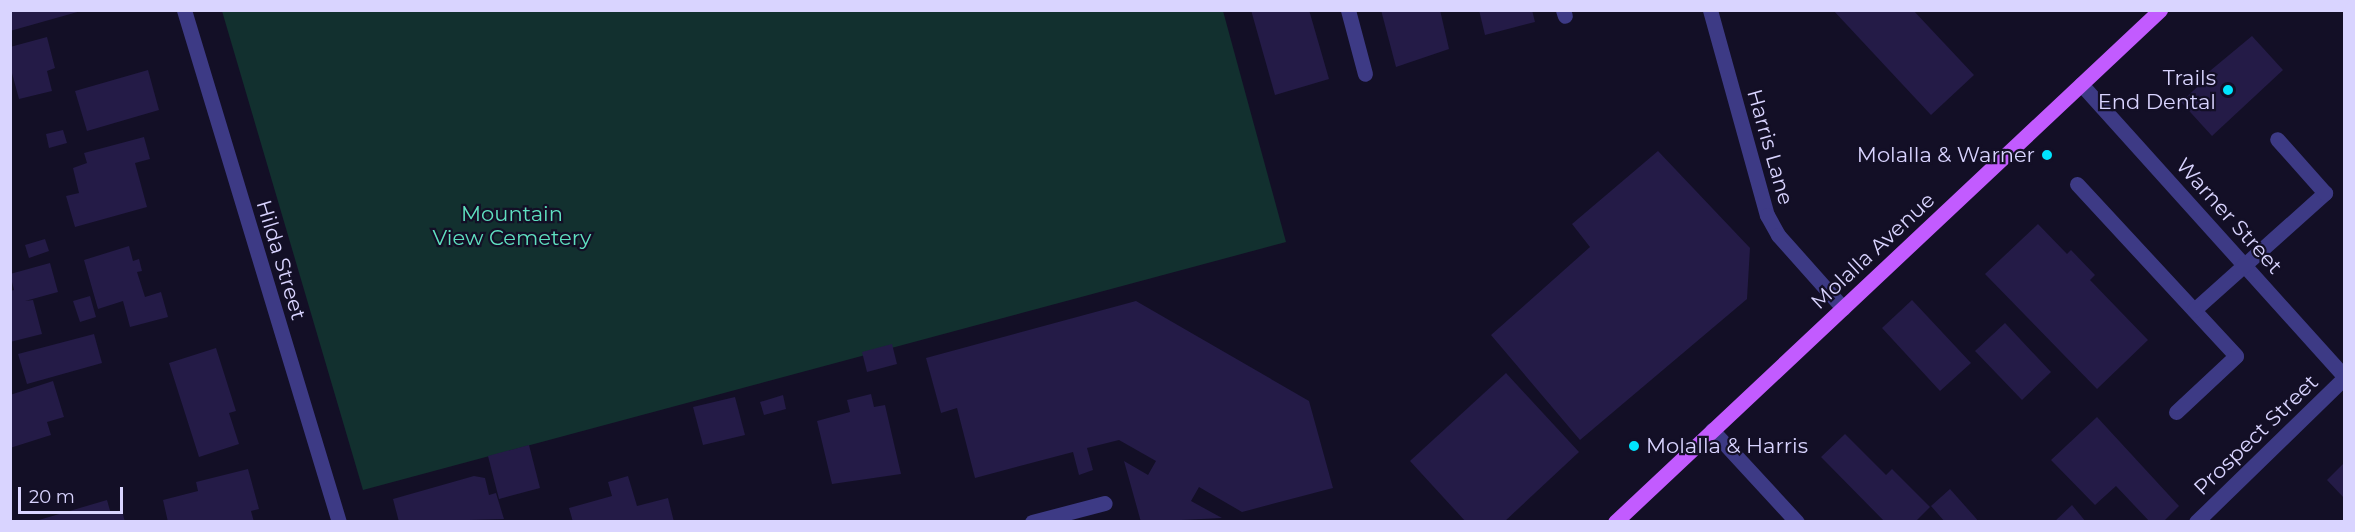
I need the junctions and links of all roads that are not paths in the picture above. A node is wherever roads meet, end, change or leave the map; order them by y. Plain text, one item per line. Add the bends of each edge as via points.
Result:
1 (184, 10) edge
2 (1348, 10) edge
3 (1710, 10) edge
4 (2160, 10) edge
5 (1365, 74) dead end
6 (2081, 84) junction
7 (2277, 139) dead end
8 (2078, 184) dead end
9 (2245, 265) junction
10 (1843, 308) junction
11 (2194, 310) junction
12 (2344, 377) edge
13 (2176, 412) dead end
14 (1712, 430) junction
15 (1105, 503) dead end
16 (339, 522) edge
17 (1032, 522) edge
18 (1615, 522) edge
19 (1797, 522) edge
20 (2196, 522) edge

1 - 16 street, Hilda Street
2 - 5 street
3 - 10 street, Harris Lane via 1767,215 1778,236
4 - 6 main road, Molalla Avenue
6 - 9 street, Warner Street
6 - 10 main road, Molalla Avenue
7 - 9 street via 2325,193
8 - 11 street
9 - 11 street
9 - 12 street, Warner Street
10 - 14 main road, Molalla Avenue
11 - 13 street via 2236,356
12 - 20 street, Prospect Street
14 - 18 main road, Molalla Avenue
14 - 19 street
15 - 17 street

